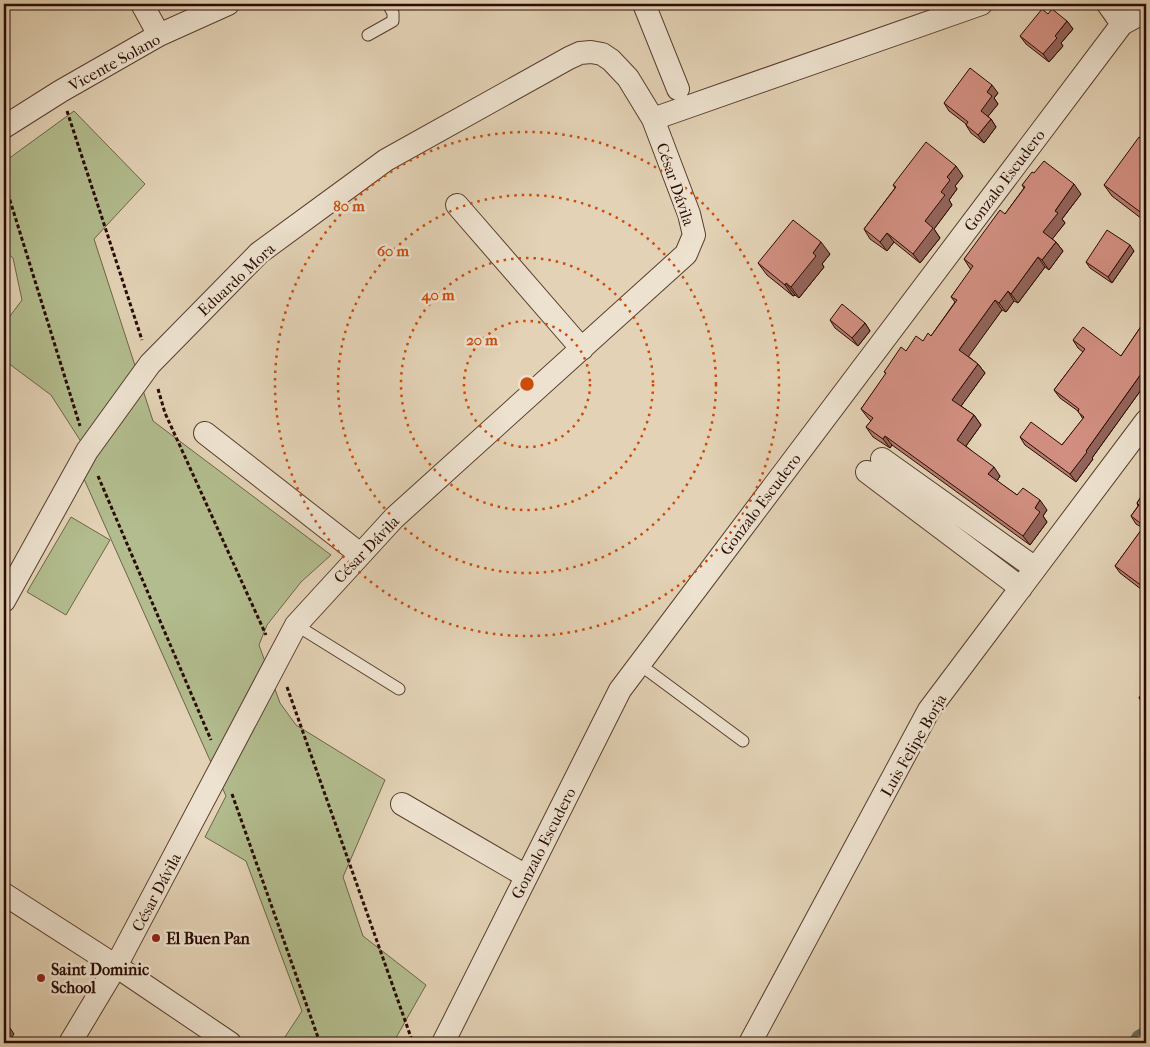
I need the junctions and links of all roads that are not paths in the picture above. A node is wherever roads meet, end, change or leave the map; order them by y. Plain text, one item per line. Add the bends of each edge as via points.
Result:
1 (142, 4) edge
2 (228, 4) edge
3 (388, 4) edge
4 (644, 4) edge
5 (981, 4) edge
6 (1108, 4) edge
7 (1146, 11) edge
8 (1122, 24) junction
9 (160, 35) junction
10 (368, 35) dead end
11 (678, 89) dead end
12 (653, 119) junction
13 (6, 121) edge
14 (457, 205) dead end
15 (582, 349) junction
16 (1146, 421) edge
17 (205, 433) dead end
18 (360, 554) junction
19 (1036, 568) junction
20 (1021, 588) junction
21 (4, 601) edge
22 (296, 625) junction
23 (639, 664) junction
24 (399, 689) dead end
25 (743, 741) dead end
26 (402, 804) dead end
27 (526, 876) junction
28 (4, 894) edge
29 (116, 966) junction
30 (70, 1043) edge
31 (230, 1043) edge
32 (443, 1043) edge
33 (750, 1043) edge

1 - 9 street
2 - 9 street, Vicente Solano
3 - 10 lane via 393,21
4 - 11 street
5 - 12 street
6 - 8 street
7 - 8 street, Gonzalo Escudero
8 - 23 street, Gonzalo Escudero
9 - 13 street, Vicente Solano
12 - 15 street, César Dávila via 694,235 686,254
12 - 21 street, Eduardo Mora via 628,78 611,60 602,54 580,53 378,166 259,254 150,364 88,451
14 - 15 street
15 - 18 street, César Dávila via 394,518
16 - 19 street, Luis Felipe Borja
17 - 18 street
18 - 22 street, César Dávila
19 - 20 street, Luis Felipe Borja
19 - 20 street via 875,466
20 - 33 street, Luis Felipe Borja via 929,710
22 - 24 lane
22 - 29 street, César Dávila
23 - 25 lane
23 - 27 street, Gonzalo Escudero via 620,690
26 - 27 street
27 - 32 street, Gonzalo Escudero
28 - 29 street
29 - 30 street, César Dávila
29 - 31 street

